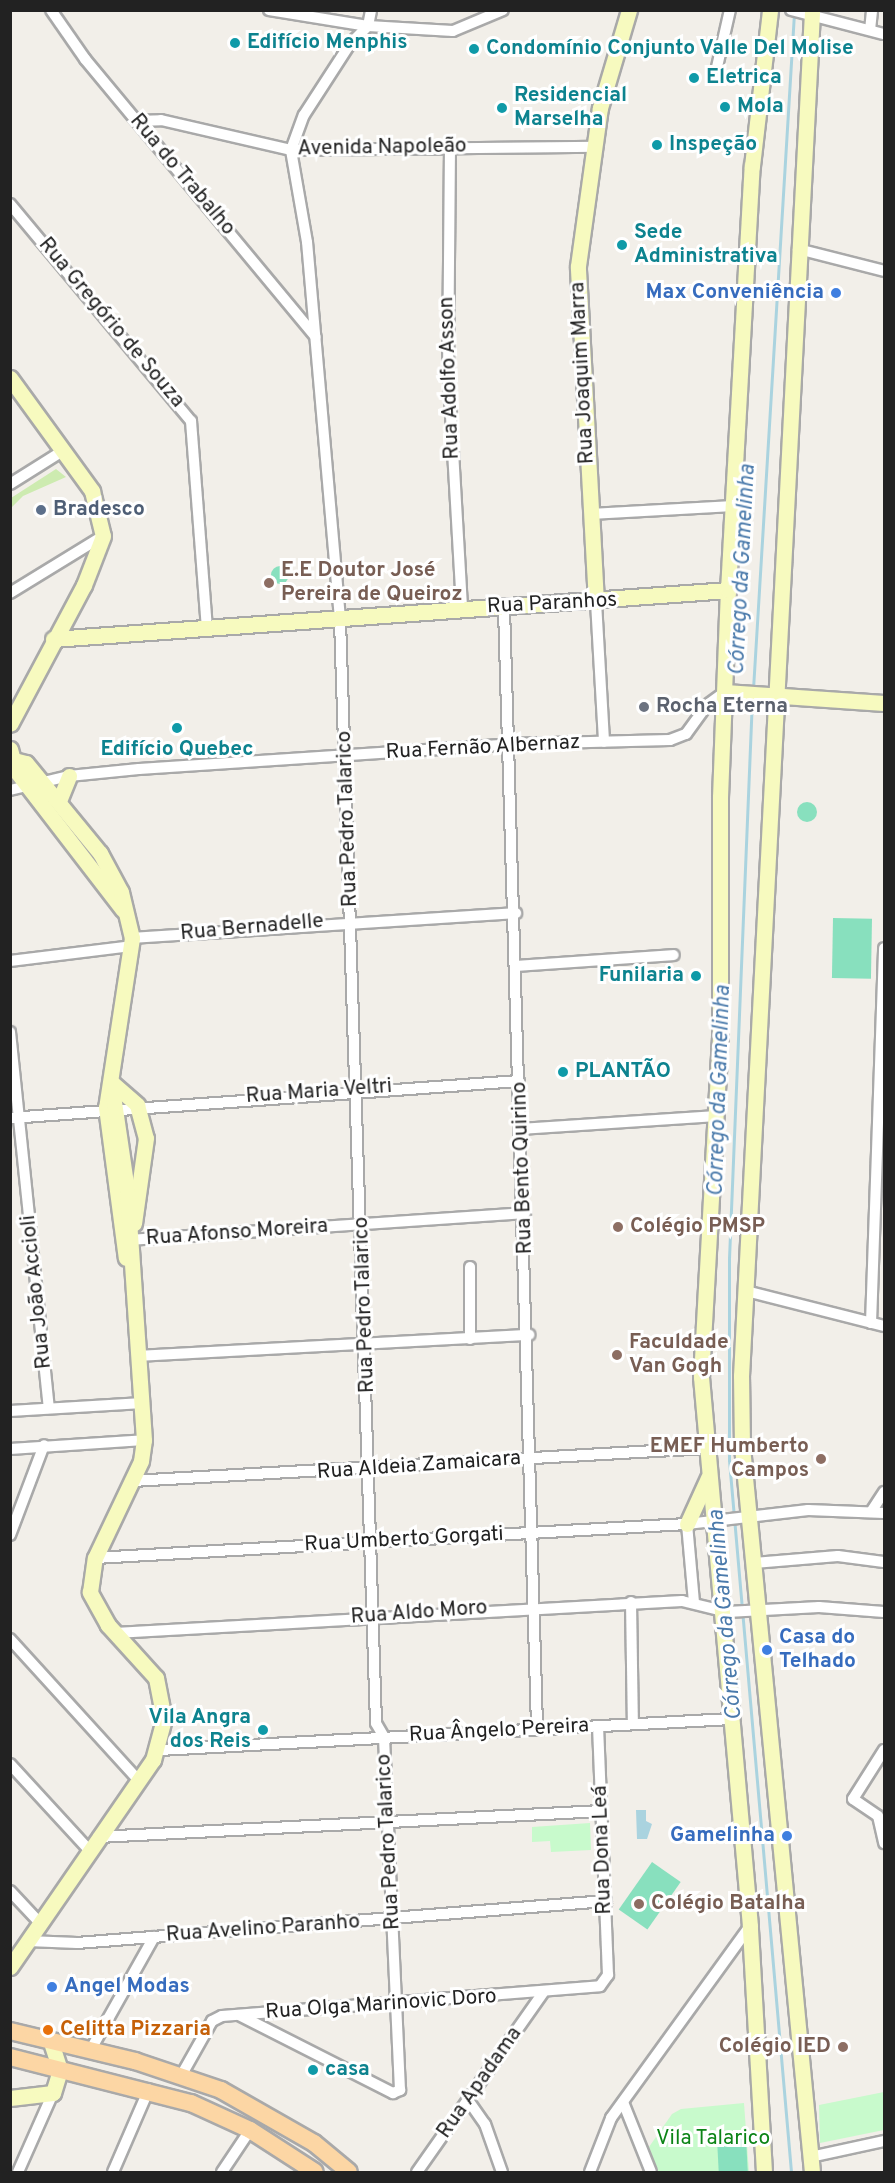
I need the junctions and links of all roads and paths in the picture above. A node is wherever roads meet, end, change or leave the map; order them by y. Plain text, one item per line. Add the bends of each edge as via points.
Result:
1 (51, 10) edge
2 (270, 10) edge
3 (371, 10) edge
4 (503, 10) edge
5 (629, 10) edge
6 (730, 10) edge
7 (770, 10) edge
8 (872, 10) edge
9 (803, 12) edge
10 (368, 26) junction
11 (870, 30) junction
12 (885, 34) edge
13 (717, 67) dead end
14 (137, 121) junction
15 (450, 147) junction
16 (594, 147) junction
17 (291, 150) junction
18 (10, 204) edge
19 (798, 249) junction
20 (885, 271) edge
21 (316, 337) junction
22 (10, 378) edge
23 (64, 450) junction
24 (10, 484) edge
25 (733, 506) junction
26 (591, 514) junction
27 (103, 536) junction
28 (728, 590) junction
29 (10, 593) edge
30 (596, 602) junction
31 (504, 608) junction
32 (462, 609) junction
33 (340, 619) junction
34 (207, 629) junction
35 (53, 639) junction
36 (725, 692) junction
37 (776, 694) junction
38 (885, 703) edge
39 (10, 724) edge
40 (604, 742) junction
41 (511, 744) junction
42 (12, 754) edge
43 (345, 756) junction
44 (69, 776) junction
45 (43, 782) junction
46 (27, 786) junction
47 (10, 790) edge
48 (59, 801) junction
49 (124, 912) junction
50 (516, 913) junction
51 (353, 920) junction
52 (133, 942) junction
53 (885, 948) edge
54 (674, 955) dead end
55 (10, 961) edge
56 (517, 966) junction
57 (10, 1032) edge
58 (519, 1081) junction
59 (111, 1082) junction
60 (358, 1089) junction
61 (137, 1105) junction
62 (112, 1107) junction
63 (716, 1116) junction
64 (15, 1118) edge
65 (521, 1129) junction
66 (525, 1212) junction
67 (362, 1224) junction
68 (130, 1240) junction
69 (879, 1255) edge
70 (128, 1262) junction
71 (470, 1267) dead end
72 (746, 1291) junction
73 (872, 1323) junction
74 (885, 1326) edge
75 (528, 1335) junction
76 (470, 1339) junction
77 (365, 1345) junction
78 (137, 1356) junction
79 (143, 1403) junction
80 (49, 1408) junction
81 (10, 1410) edge
82 (144, 1440) junction
83 (44, 1445) junction
84 (706, 1448) junction
85 (10, 1449) edge
86 (531, 1459) junction
87 (369, 1469) junction
88 (709, 1475) junction
89 (132, 1481) junction
90 (885, 1492) edge
91 (871, 1512) junction
92 (885, 1513) edge
93 (744, 1515) junction
94 (716, 1519) junction
95 (687, 1524) junction
96 (532, 1533) junction
97 (10, 1535) edge
98 (371, 1542) junction
99 (95, 1558) junction
100 (885, 1562) edge
101 (754, 1563) junction
102 (631, 1602) junction
103 (694, 1602) junction
104 (533, 1606) junction
105 (754, 1611) junction
106 (724, 1612) junction
107 (885, 1612) edge
108 (374, 1615) junction
109 (115, 1633) junction
110 (10, 1639) edge
111 (732, 1719) junction
112 (633, 1724) junction
113 (598, 1726) junction
114 (537, 1729) junction
115 (384, 1737) junction
116 (159, 1750) junction
117 (885, 1750) edge
118 (10, 1764) edge
119 (139, 1780) junction
120 (602, 1811) junction
121 (389, 1823) junction
122 (98, 1837) junction
123 (885, 1843) edge
124 (89, 1850) junction
125 (10, 1891) edge
126 (606, 1901) junction
127 (393, 1919) junction
128 (40, 1923) junction
129 (750, 1926) junction
130 (154, 1937) junction
131 (28, 1941) junction
132 (10, 1967) edge
133 (608, 1975) joint
134 (543, 1993) junction
135 (398, 2004) junction
136 (239, 2015) junction
137 (10, 2031) edge
138 (51, 2043) junction
139 (90, 2051) junction
140 (10, 2057) edge
141 (60, 2070) junction
142 (181, 2076) junction
143 (149, 2089) junction
144 (53, 2093) junction
145 (10, 2098) edge
146 (468, 2100) junction
147 (623, 2102) junction
148 (249, 2130) junction
149 (885, 2141) edge
150 (811, 2165) edge
151 (18, 2172) edge
152 (113, 2172) edge
153 (222, 2172) edge
154 (315, 2172) edge
155 (349, 2172) edge
156 (417, 2172) edge
157 (502, 2172) edge
158 (590, 2172) edge
159 (651, 2172) edge
160 (764, 2172) edge

1 - 14 street, Rua do Trabalho
2 - 10 street
3 - 10 street
4 - 10 street via 453,31
5 - 16 main road, Rua Joaquim Marra via 610,62
6 - 13 street
7 - 25 main road via 752,166
8 - 11 street
9 - 11 street
9 - 19 main road
10 - 17 street via 324,82
11 - 12 street
14 - 17 street, Avenida Napoleão via 160,120
14 - 21 street, Rua do Trabalho
15 - 16 street, Avenida Napoleão
15 - 17 street, Avenida Napoleão
15 - 32 street, Rua Adolfo Asson via 448,364
16 - 26 main road, Rua Joaquim Marra via 578,293
17 - 21 street, Rua Pedro Talarico
18 - 34 street, Rua Gregório de Souza via 191,421
19 - 20 street
19 - 37 main road
21 - 33 street, Rua Pedro Talarico
22 - 23 main road
23 - 24 street
23 - 27 main road via 92,491
25 - 26 street
25 - 28 main road
26 - 30 main road, Rua Joaquim Marra
27 - 29 street
27 - 35 main road via 93,567
28 - 30 main road, Rua Paranhos
28 - 36 main road
30 - 31 main road, Rua Paranhos
30 - 40 street, Rua Joaquim Marra
31 - 32 main road, Rua Paranhos
31 - 41 street, Rua Bento Quirino
32 - 33 main road, Rua Paranhos
33 - 34 main road, Rua Paranhos
33 - 43 street, Rua Pedro Talarico
34 - 35 main road, Rua Paranhos
35 - 39 main road
36 - 37 main road
36 - 40 street, Rua Fernão Albernaz via 678,738
36 - 63 main road
37 - 38 main road
37 - 72 main road
40 - 41 street, Rua Fernão Albernaz
41 - 43 street, Rua Fernão Albernaz
41 - 50 street, Rua Bento Quirino
42 - 45 main road
42 - 46 main road
43 - 44 street, Rua Fernão Albernaz
43 - 51 street, Rua Pedro Talarico
44 - 45 street, Rua Fernão Albernaz
44 - 48 main road
45 - 46 street, Rua Fernão Albernaz
45 - 48 main road
46 - 47 street, Rua Fernão Albernaz
46 - 49 main road
48 - 49 main road via 100,853 121,892
49 - 52 main road
50 - 51 street, Rua Bernadelle
50 - 56 street, Rua Bento Quirino
51 - 52 street, Rua Bernadelle
51 - 60 street, Rua Pedro Talarico
52 - 55 street, Rua Bernadelle
52 - 59 main road
53 - 69 street
54 - 56 street
56 - 58 street, Rua Bento Quirino
57 - 64 street, Rua João Accioli
58 - 60 street, Rua Maria Veltri
58 - 65 street, Rua Bento Quirino
59 - 61 main road
59 - 62 main road
60 - 61 street, Rua Maria Veltri
60 - 67 street, Rua Pedro Talarico
61 - 62 street, Rua Maria Veltri
61 - 68 main road via 147,1159
62 - 64 street, Rua Maria Veltri
62 - 68 main road
62 - 70 main road via 119,1240
63 - 65 street
63 - 84 main road via 701,1377
64 - 80 street, Rua João Accioli
65 - 66 street, Rua Bento Quirino
66 - 67 street, Rua Afonso Moreira
66 - 75 street, Rua Bento Quirino
67 - 68 street, Rua Afonso Moreira
67 - 77 street, Rua Pedro Talarico
68 - 70 main road
69 - 73 street
70 - 78 main road
71 - 76 street
72 - 73 street
72 - 93 main road via 741,1376
73 - 74 street
75 - 76 street
75 - 86 street, Rua Bento Quirino
76 - 77 street
77 - 78 street
77 - 87 street, Rua Pedro Talarico
78 - 79 main road
79 - 80 street
79 - 82 main road
80 - 81 street
82 - 83 street
82 - 89 main road
83 - 85 street
83 - 97 street
84 - 86 street, Rua Aldeia Zamaicara
84 - 88 main road
86 - 87 street, Rua Aldeia Zamaicara
86 - 96 street, Rua Bento Quirino
87 - 89 street, Rua Aldeia Zamaicara
87 - 98 street, Rua Pedro Talarico
88 - 94 main road
88 - 95 main road
89 - 99 main road
90 - 91 street
91 - 92 street, Rua Umberto Gorgati
91 - 93 street, Rua Umberto Gorgati
93 - 94 street, Rua Umberto Gorgati
93 - 101 main road
94 - 95 street, Rua Umberto Gorgati
94 - 106 main road
95 - 96 street, Rua Umberto Gorgati
95 - 103 street
96 - 98 street, Rua Umberto Gorgati
96 - 104 street, Rua Bento Quirino
98 - 99 street, Rua Umberto Gorgati
98 - 108 street, Rua Pedro Talarico
99 - 109 main road via 90,1592
100 - 101 street via 838,1556
101 - 105 main road
102 - 103 street, Rua Aldo Moro
102 - 104 street, Rua Aldo Moro
102 - 112 street
103 - 106 street, Rua Aldo Moro
104 - 108 street, Rua Aldo Moro
104 - 114 street, Rua Bento Quirino
105 - 106 street
105 - 107 street via 819,1607
105 - 150 main road
106 - 111 main road
108 - 109 street, Rua Aldo Moro
108 - 115 street, Rua Pedro Talarico via 376,1723
109 - 116 main road via 161,1688 164,1719
110 - 119 street
111 - 112 street, Rua Ângelo Pereira
111 - 129 main road
112 - 113 street, Rua Ângelo Pereira
113 - 114 street, Rua Ângelo Pereira
113 - 120 street, Rua Dona Leá
114 - 115 street, Rua Ângelo Pereira
115 - 116 street, Rua Ângelo Pereira
115 - 121 street, Rua Pedro Talarico
116 - 119 main road
117 - 123 street via 853,1799 878,1816
118 - 124 street
119 - 122 main road
120 - 121 street
120 - 126 street, Rua Dona Leá
121 - 122 street
121 - 127 street, Rua Pedro Talarico
122 - 124 main road
124 - 128 main road
125 - 128 street
126 - 127 street, Rua Avelino Paranho
126 - 133 street, Rua Dona Leá
127 - 130 street, Rua Avelino Paranho
127 - 135 street, Rua Pedro Talarico
128 - 131 main road
129 - 147 street
129 - 160 main road
130 - 131 street, Rua Avelino Paranho
130 - 139 street
131 - 132 main road
133 - 134 street, Rua Olga Marinovic Doro via 594,1988
134 - 135 street, Rua Olga Marinovic Doro
134 - 146 street, Rua Apadama
135 - 136 street, Rua Olga Marinovic Doro
135 - 136 street, Rua Pedro Talarico via 400,2090 396,2093
136 - 142 street, Rua Olga Marinovic Doro via 212,2021
137 - 138 main road
138 - 139 main road
138 - 141 main road
139 - 142 main road
140 - 141 main road
141 - 143 main road
141 - 144 main road
142 - 155 main road via 258,2107
143 - 148 main road
143 - 152 street
144 - 145 main road
144 - 151 street
146 - 156 street, Rua Apadama
146 - 157 street via 485,2124
147 - 158 street via 602,2132
147 - 159 street
148 - 153 street
148 - 154 main road
149 - 150 street

